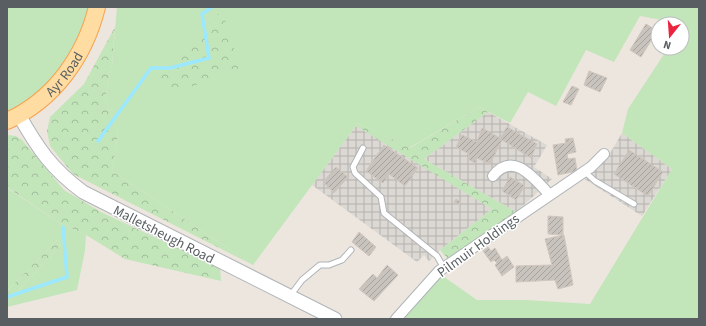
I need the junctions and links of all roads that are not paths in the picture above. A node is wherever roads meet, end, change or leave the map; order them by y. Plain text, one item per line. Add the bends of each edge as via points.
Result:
1 (98, 7) edge
2 (13, 118) edge
3 (363, 148) dead end
4 (604, 154) dead end
5 (584, 171) junction
6 (493, 176) dead end
7 (549, 194) junction
8 (634, 204) dead end
9 (351, 250) dead end
10 (444, 268) junction
11 (290, 297) junction
12 (335, 319) edge
13 (396, 319) edge

1 - 2 main road, Ayr Road via 87,39 66,75 42,99
2 - 11 street, Malletsheugh Road via 29,133 54,168 83,192
3 - 10 lane via 353,167 355,173 381,197 384,214 437,256
4 - 5 street, Pilmuir Holdings
5 - 7 street, Pilmuir Holdings
5 - 8 lane via 595,181
6 - 7 street via 505,165 515,164
7 - 10 street, Pilmuir Holdings
9 - 11 lane via 342,260 320,265 302,280
10 - 13 street, Pilmuir Holdings
11 - 12 street, Malletsheugh Road

